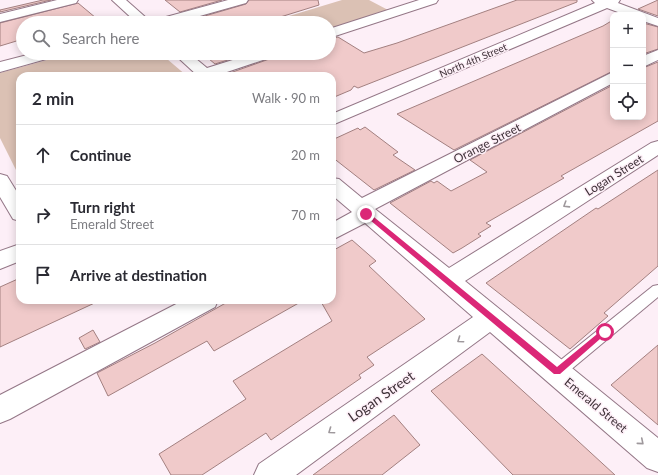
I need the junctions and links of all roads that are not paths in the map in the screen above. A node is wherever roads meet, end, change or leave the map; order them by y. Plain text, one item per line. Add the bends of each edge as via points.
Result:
1 (72, 0) edge
2 (118, 0) edge
3 (242, 0) edge
4 (432, 0) edge
5 (605, 1) edge
6 (631, 12) edge
7 (136, 16) edge
8 (185, 16) edge
9 (0, 18) edge
10 (646, 18) edge
11 (658, 22) edge
12 (336, 32) edge
13 (658, 54) edge
14 (28, 60) edge
15 (188, 60) edge
16 (250, 60) edge
17 (646, 60) edge
18 (0, 68) edge
19 (202, 72) edge
20 (215, 72) edge
21 (610, 80) edge
22 (336, 118) edge
23 (658, 147) edge
24 (0, 180) edge
25 (336, 187) edge
26 (16, 207) edge
27 (363, 211) junction
28 (336, 229) edge
29 (16, 254) edge
30 (0, 260) edge
31 (448, 280) junction
32 (658, 290) edge
33 (199, 304) edge
34 (492, 317) junction
35 (557, 372) junction
36 (0, 410) edge
37 (658, 456) edge
38 (270, 475) edge

1 - 9 street
2 - 7 street
3 - 8 street
4 - 12 street
5 - 6 street
5 - 22 street, North 4th Street
10 - 11 street
13 - 17 street
14 - 18 street
15 - 19 street
16 - 20 street
21 - 27 street, Orange Street
23 -> 31 street, Logan Street
24 - 26 street
25 - 27 street, Emerald Street
27 - 28 street, Orange Street
27 - 31 street, Emerald Street
29 - 30 street
31 - 34 street, Emerald Street
32 - 35 lane
33 - 36 street
34 - 35 street, Emerald Street
34 -> 38 street, Logan Street
35 -> 37 street, Emerald Street

